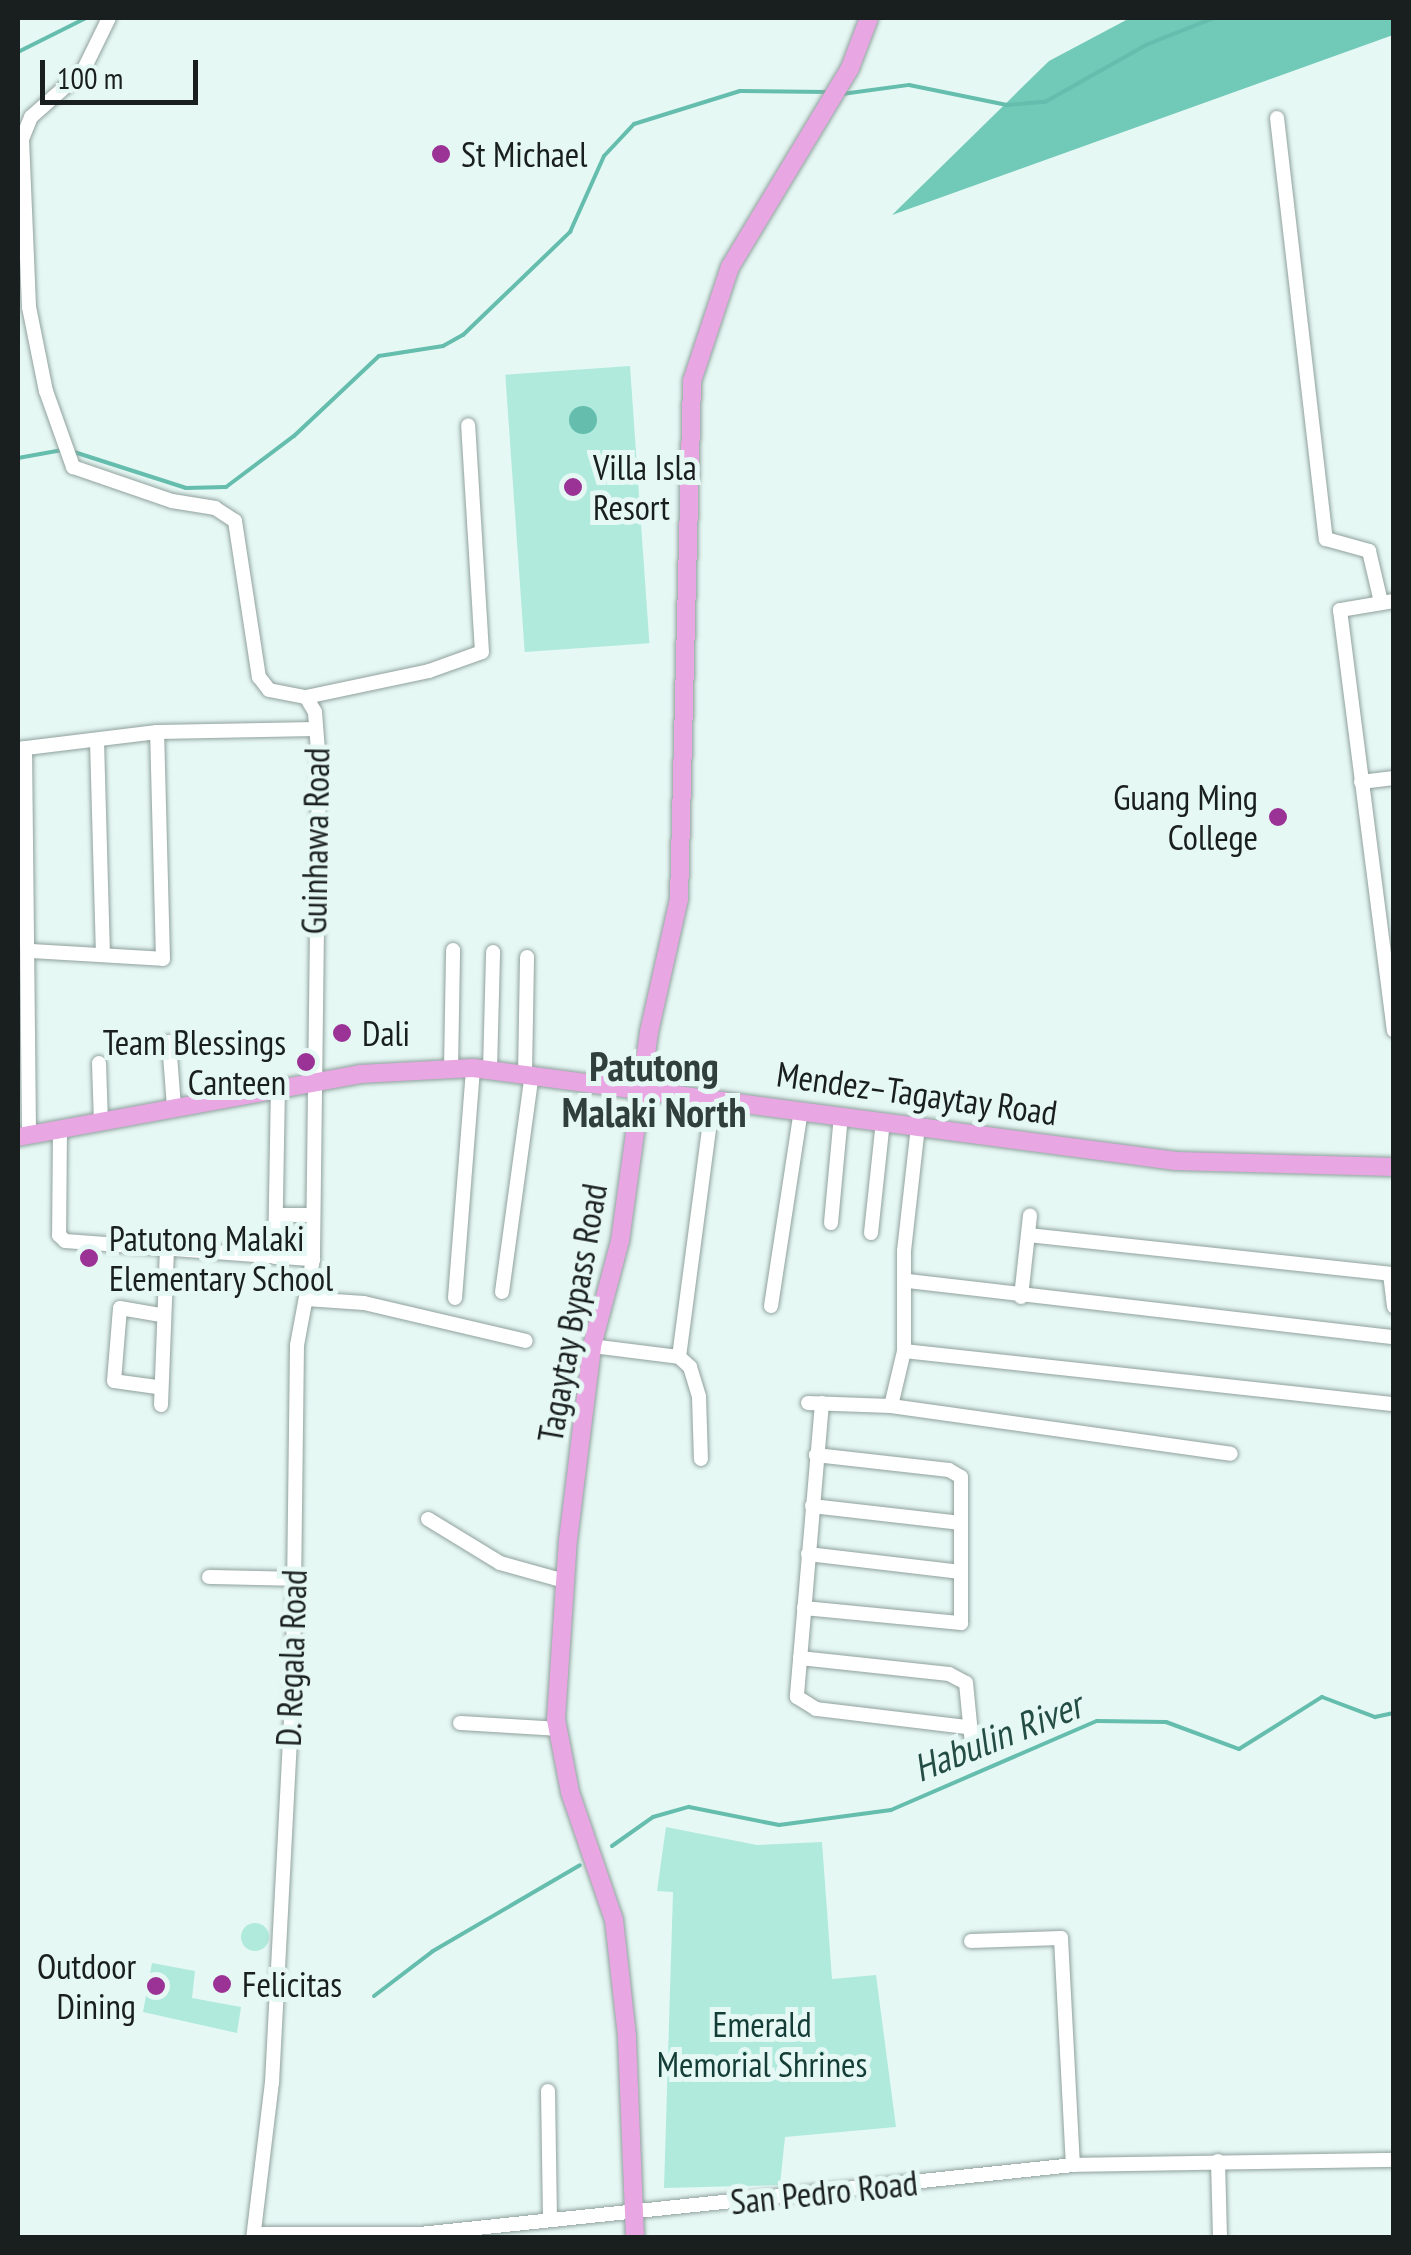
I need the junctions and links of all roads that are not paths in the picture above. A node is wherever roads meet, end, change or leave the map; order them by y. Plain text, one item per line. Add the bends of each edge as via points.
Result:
1 (109, 18) edge
2 (869, 18) edge
3 (1277, 118) dead end
4 (20, 188) edge
5 (23, 308) edge
6 (468, 424) dead end
7 (1387, 602) edge
8 (306, 697) junction
9 (316, 730) junction
10 (157, 732) junction
11 (97, 741) junction
12 (22, 749) edge
13 (1394, 778) edge
14 (1361, 782) junction
15 (22, 824) edge
16 (454, 950) dead end
17 (30, 951) junction
18 (492, 952) dead end
19 (103, 955) junction
20 (527, 957) dead end
21 (1394, 1031) edge
22 (169, 1042) dead end
23 (99, 1063) dead end
24 (452, 1069) junction
25 (482, 1069) junction
26 (528, 1074) junction
27 (314, 1082) junction
28 (278, 1088) junction
29 (642, 1088) junction
30 (713, 1098) junction
31 (174, 1108) junction
32 (802, 1110) junction
33 (841, 1115) junction
34 (883, 1121) junction
35 (100, 1122) junction
36 (918, 1126) junction
37 (60, 1130) junction
38 (23, 1136) edge
39 (1394, 1167) edge
40 (276, 1215) junction
41 (1030, 1215) dead end
42 (314, 1216) junction
43 (831, 1223) dead end
44 (871, 1233) dead end
45 (1028, 1235) junction
46 (167, 1250) junction
47 (275, 1257) junction
48 (313, 1259) junction
49 (908, 1281) junction
50 (502, 1292) dead end
51 (456, 1298) dead end
52 (1021, 1298) junction
53 (306, 1299) junction
54 (772, 1306) dead end
55 (1394, 1307) edge
56 (161, 1315) junction
57 (1394, 1337) edge
58 (526, 1341) dead end
59 (592, 1346) junction
60 (904, 1352) junction
61 (678, 1357) junction
62 (158, 1388) junction
63 (1394, 1404) edge
64 (161, 1405) dead end
65 (891, 1406) junction
66 (1231, 1454) dead end
67 (816, 1455) junction
68 (700, 1459) dead end
69 (812, 1506) junction
70 (428, 1520) dead end
71 (961, 1523) junction
72 (808, 1554) junction
73 (961, 1572) junction
74 (209, 1577) dead end
75 (294, 1580) junction
76 (565, 1581) junction
77 (804, 1608) junction
78 (800, 1658) junction
79 (460, 1723) dead end
80 (968, 1726) junction
81 (557, 1730) junction
82 (973, 1755) dead end
83 (970, 1941) dead end
84 (548, 2091) dead end
85 (1394, 2160) edge
86 (1218, 2161) junction
87 (1074, 2165) junction
88 (633, 2213) junction
89 (550, 2218) junction
90 (254, 2236) edge
91 (635, 2238) edge
92 (1220, 2238) edge

1 - 4 street, Guinhawa Road via 83,71 31,116 22,139
2 - 29 main road, Tagaytay Bypass Road via 850,68 730,267 692,382 680,880
3 - 7 street via 1326,540 1369,551
4 - 5 street, Guinhawa Road
5 - 8 street, Guinhawa Road via 67,457 89,475 227,513 239,534 259,678 270,690
6 - 8 street via 482,652 429,671
7 - 14 street via 1340,610
8 - 9 street, Guinhawa Road
9 - 10 street
9 - 27 street, Guinhawa Road
10 - 11 street
10 - 19 street via 162,958
11 - 12 street
11 - 19 street
12 - 15 street
13 - 14 street
14 - 21 street
15 - 17 street
16 - 24 street
17 - 19 street
17 - 38 street
18 - 25 street
20 - 26 street
22 - 31 street
23 - 35 street
24 - 25 main road, Mendez–Tagaytay Road
24 - 27 main road, Mendez–Tagaytay Road
25 - 26 main road, Mendez–Tagaytay Road
25 - 51 street
26 - 29 main road, Mendez–Tagaytay Road
26 - 50 street
27 - 28 main road, Mendez–Tagaytay Road
27 - 42 street, D. Regala Road
28 - 31 main road, Mendez–Tagaytay Road
28 - 40 street
29 - 30 main road, Mendez–Tagaytay Road
29 - 59 main road, Tagaytay Bypass Road via 620,1241
30 - 32 main road, Mendez–Tagaytay Road
30 - 61 street
31 - 35 main road, Mendez–Tagaytay Road
32 - 33 main road, Mendez–Tagaytay Road
32 - 54 street
33 - 34 main road, Mendez–Tagaytay Road
33 - 43 street
34 - 36 main road, Mendez–Tagaytay Road
34 - 44 street
35 - 37 main road, Mendez–Tagaytay Road
36 - 39 main road, Mendez–Tagaytay Road via 1176,1162
36 - 49 street via 904,1251
37 - 38 main road, Mendez–Tagaytay Road
37 - 46 street via 58,1236
40 - 42 street
40 - 47 street
41 - 45 street
42 - 48 street, D. Regala Road
45 - 52 street
45 - 55 street via 1390,1274
46 - 47 street
46 - 56 street
47 - 48 street
48 - 53 street, D. Regala Road
49 - 52 street
49 - 60 street
52 - 57 street
53 - 58 street via 364,1304
53 - 75 street, D. Regala Road via 297,1345
56 - 62 street
56 - 62 street via 120,1308 114,1381
59 - 61 street
59 - 76 main road, Tagaytay Bypass Road
60 - 63 street
60 - 65 street
61 - 68 street via 690,1367 699,1398
62 - 64 street
65 - 66 street
65 - 67 street via 815,1403
67 - 69 street
67 - 71 street via 949,1470 961,1477
69 - 71 street
69 - 72 street
70 - 76 street via 500,1563
71 - 73 street
72 - 73 street
72 - 77 street
73 - 77 street via 961,1623
74 - 75 street
75 - 90 street, D. Regala Road via 272,2082
76 - 81 main road, Tagaytay Bypass Road
77 - 78 street
78 - 80 street via 949,1674 966,1683
78 - 80 street via 797,1696 816,1709
79 - 81 street
80 - 82 street
81 - 88 main road, Tagaytay Bypass Road via 570,1792 614,1920 627,2036
83 - 87 street via 1062,1938
84 - 89 street
85 - 86 street, San Pedro Road
86 - 87 street, San Pedro Road
86 - 92 street
87 - 88 street, San Pedro Road
88 - 89 street, San Pedro Road
88 - 91 main road, Tagaytay Bypass Road
89 - 90 street, San Pedro Road via 420,2234

